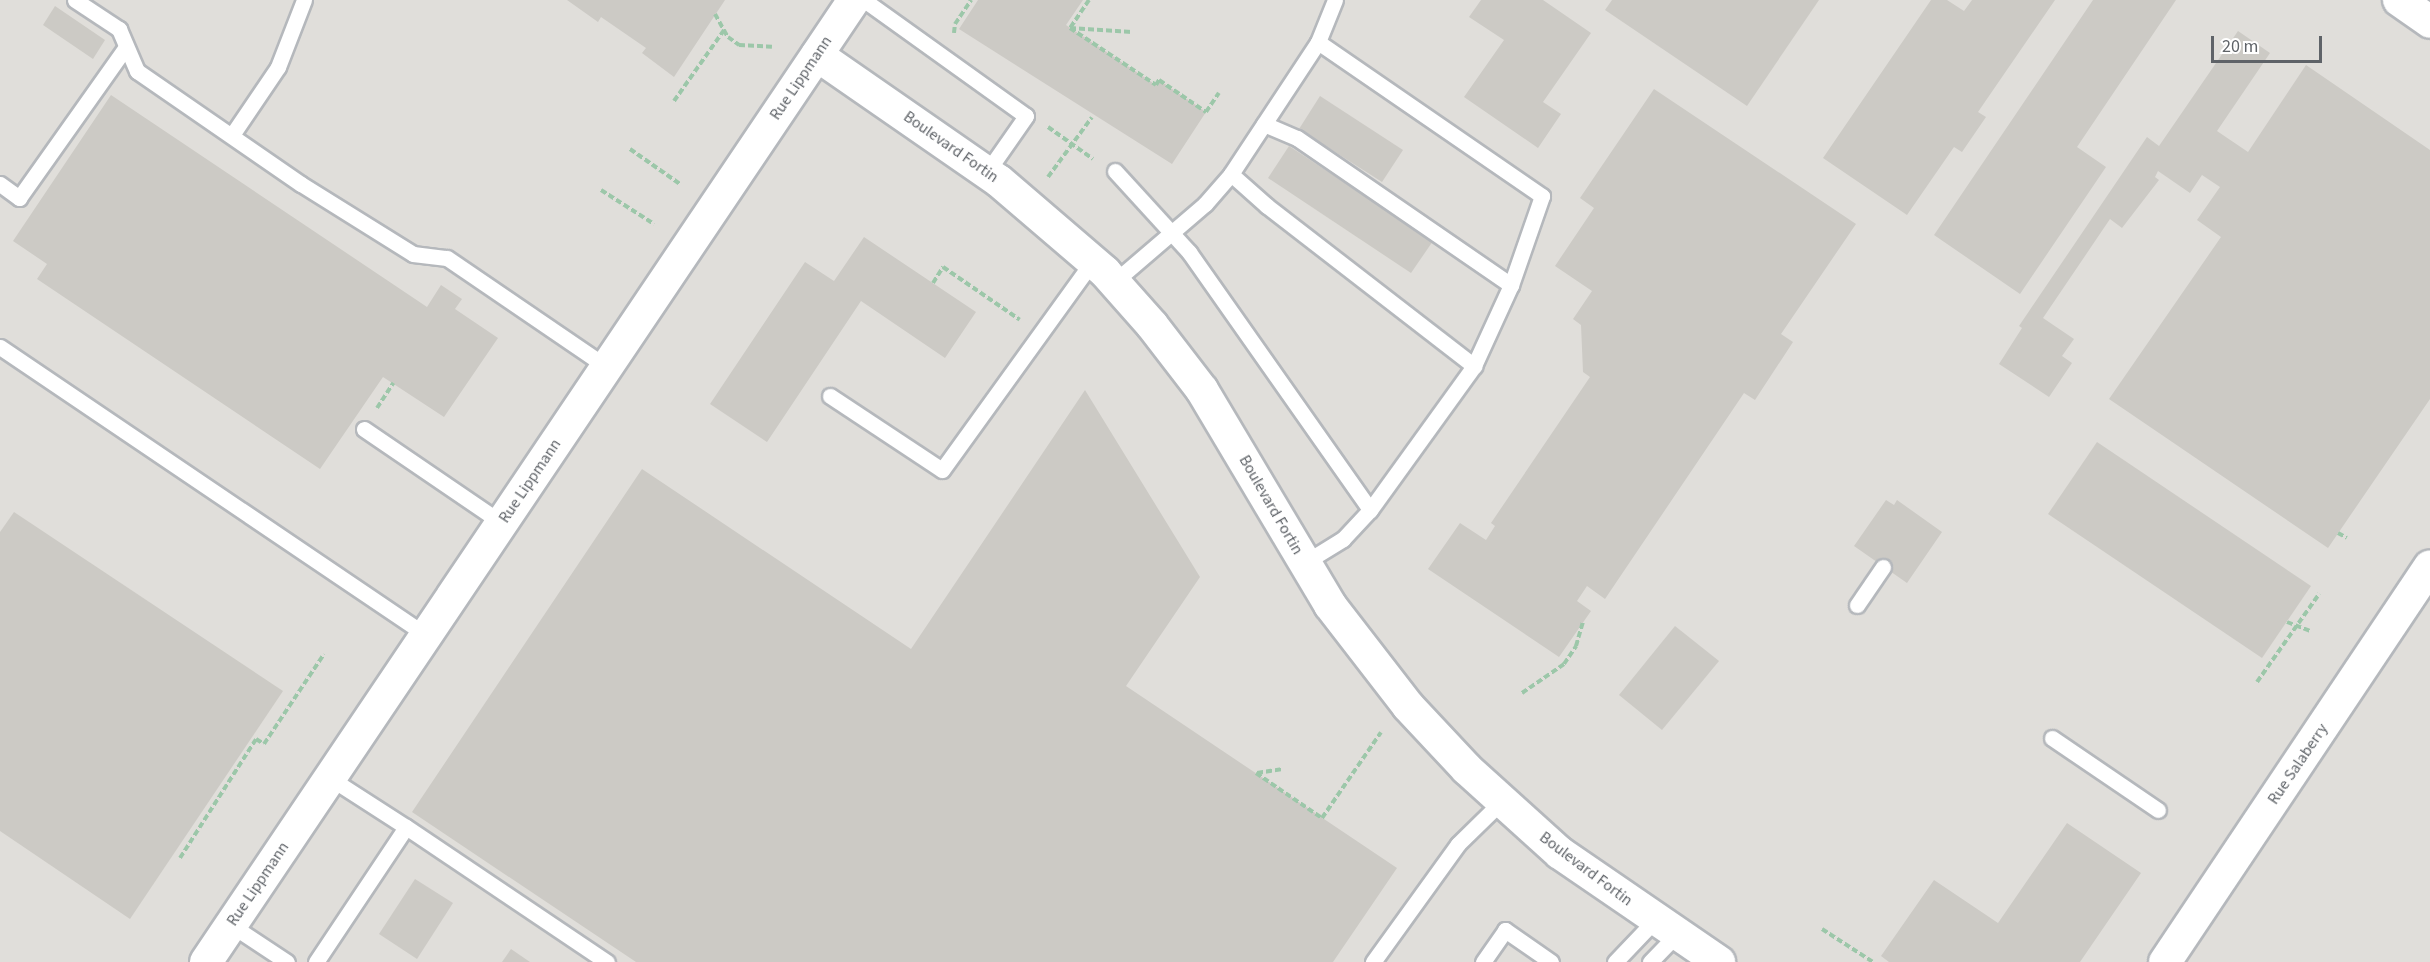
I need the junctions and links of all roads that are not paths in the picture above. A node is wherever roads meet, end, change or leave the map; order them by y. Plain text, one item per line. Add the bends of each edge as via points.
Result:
1 (75, 0) edge
2 (304, 0) edge
3 (854, 0) edge
4 (864, 0) edge
5 (1335, 0) edge
6 (2400, 0) edge
7 (2430, 22) edge
8 (1318, 42) junction
9 (126, 46) junction
10 (817, 55) junction
11 (1264, 124) junction
12 (232, 135) junction
13 (1108, 168) road end
14 (987, 172) junction
15 (1231, 174) junction
16 (0, 184) edge
17 (1171, 231) junction
18 (1104, 272) junction
19 (1511, 285) junction
20 (0, 347) edge
21 (1474, 366) junction
22 (607, 367) junction
23 (830, 396) dead end
24 (364, 429) dead end
25 (1370, 510) junction
26 (502, 523) junction
27 (1304, 563) junction
28 (2430, 566) edge
29 (1883, 567) dead end
30 (1857, 606) dead end
31 (426, 635) junction
32 (2052, 738) dead end
33 (330, 778) junction
34 (1502, 801) junction
35 (2158, 810) dead end
36 (406, 827) junction
37 (231, 925) junction
38 (1666, 927) junction
39 (206, 962) edge
40 (287, 962) edge
41 (316, 962) edge
42 (607, 962) edge
43 (1373, 962) edge
44 (1483, 962) edge
45 (1551, 962) edge
46 (1616, 962) edge
47 (1650, 962) edge
48 (1719, 962) edge
49 (2165, 962) edge

1 - 9 lane via 119,29
2 - 12 lane via 278,67
3 - 10 street, Rue Lippmann
4 - 14 lane via 1026,116
5 - 8 lane
6 - 7 street
8 - 11 lane
8 - 19 lane via 1542,196
9 - 12 lane via 137,71
9 - 16 lane via 19,198
10 - 14 street, Boulevard Fortin
10 - 22 street, Rue Lippmann
11 - 15 lane
11 - 19 lane via 1297,138
12 - 22 lane via 413,254 447,258
13 - 17 lane
14 - 18 street, Boulevard Fortin
15 - 17 lane via 1205,204
15 - 21 lane via 1267,207
17 - 18 lane
17 - 25 lane via 1260,350
18 - 23 lane via 1038,333 942,470
18 - 27 street, Boulevard Fortin via 1202,390
19 - 21 lane
20 - 31 lane
21 - 25 lane
22 - 26 street, Rue Lippmann
24 - 26 lane
25 - 27 lane via 1343,539
26 - 31 street, Rue Lippmann
27 - 34 street, Boulevard Fortin via 1350,632 1408,706
28 - 49 street, Rue Salaberry
29 - 30 lane
31 - 33 street, Rue Lippmann
32 - 35 lane
33 - 36 lane
33 - 37 street, Rue Lippmann
34 - 38 street, Boulevard Fortin via 1560,852
34 - 43 lane via 1458,844
36 - 41 lane
36 - 42 lane
37 - 39 street, Rue Lippmann
37 - 40 lane
38 - 46 lane
38 - 47 lane
38 - 48 street, Boulevard Fortin
44 - 45 lane via 1505,930

